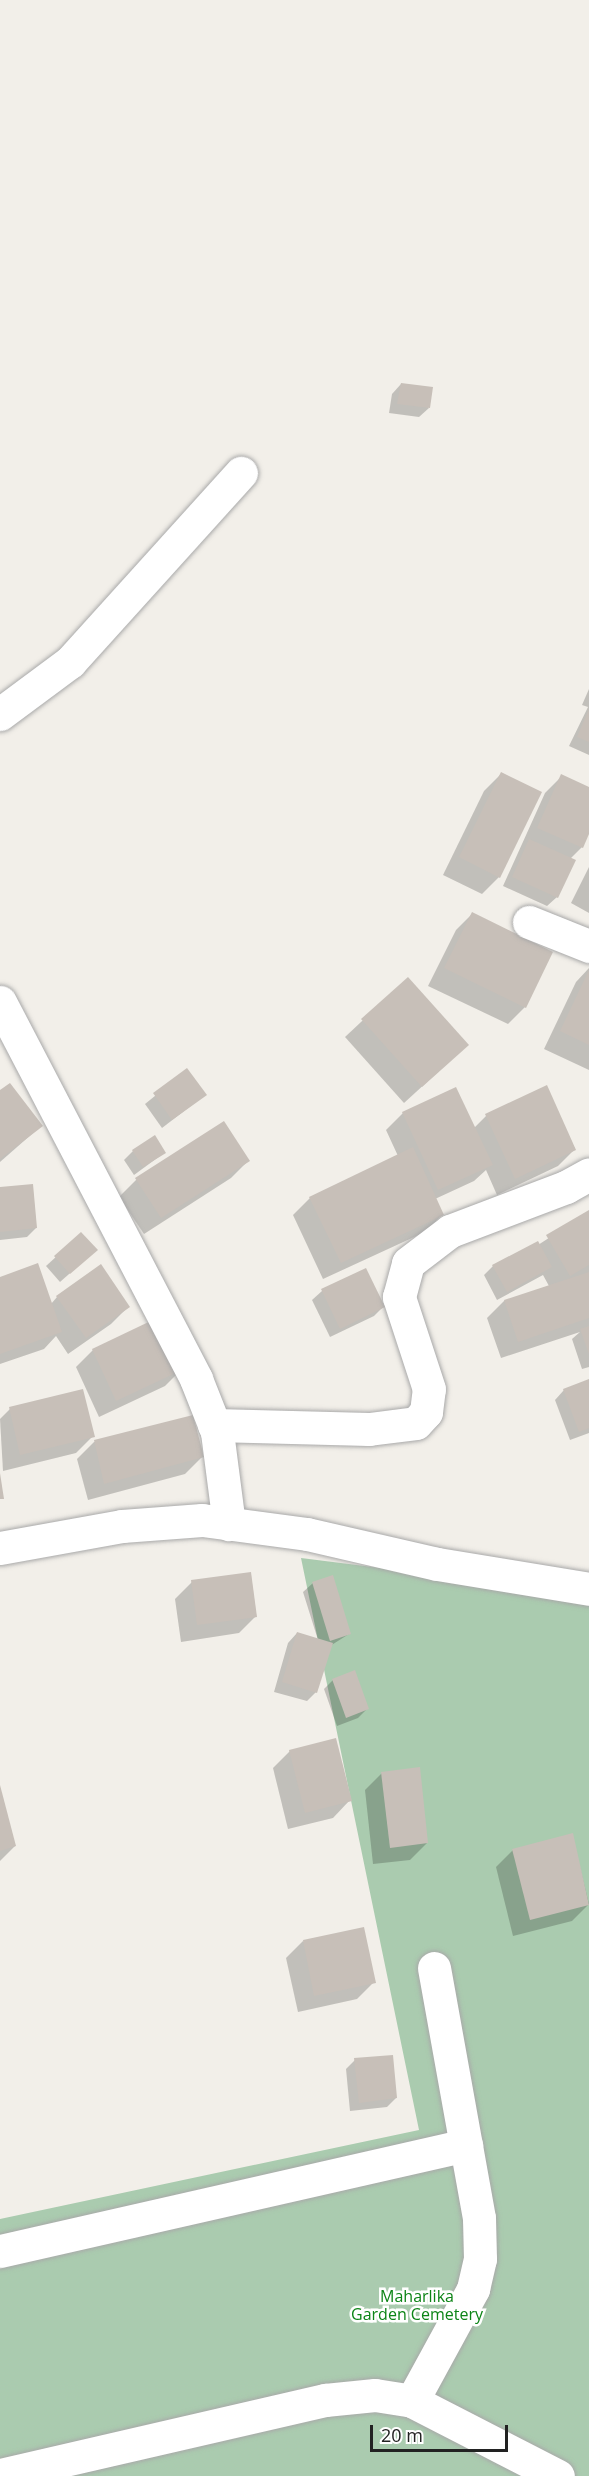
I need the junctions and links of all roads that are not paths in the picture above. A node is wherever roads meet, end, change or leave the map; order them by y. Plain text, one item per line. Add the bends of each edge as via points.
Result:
1 (241, 473) dead end
2 (0, 714) edge
3 (529, 922) dead end
4 (589, 946) edge
5 (0, 1002) edge
6 (589, 1174) edge
7 (214, 1425) junction
8 (229, 1524) junction
9 (0, 1548) edge
10 (589, 1589) edge
11 (434, 1968) dead end
12 (466, 2145) junction
13 (0, 2250) edge
14 (412, 2401) junction
15 (0, 2475) edge
16 (558, 2476) edge

1 - 2 street via 70,662
3 - 4 street
5 - 7 street via 161,1305
6 - 7 street via 566,1187 450,1231 408,1263 399,1297 429,1389 426,1412 416,1423 369,1429
7 - 8 street
8 - 9 street via 202,1520 122,1526
8 - 10 street via 307,1534 437,1564
11 - 12 street
12 - 13 street
12 - 14 street via 479,2218 480,2259 473,2289
14 - 15 street via 375,2395 325,2400
14 - 16 street

